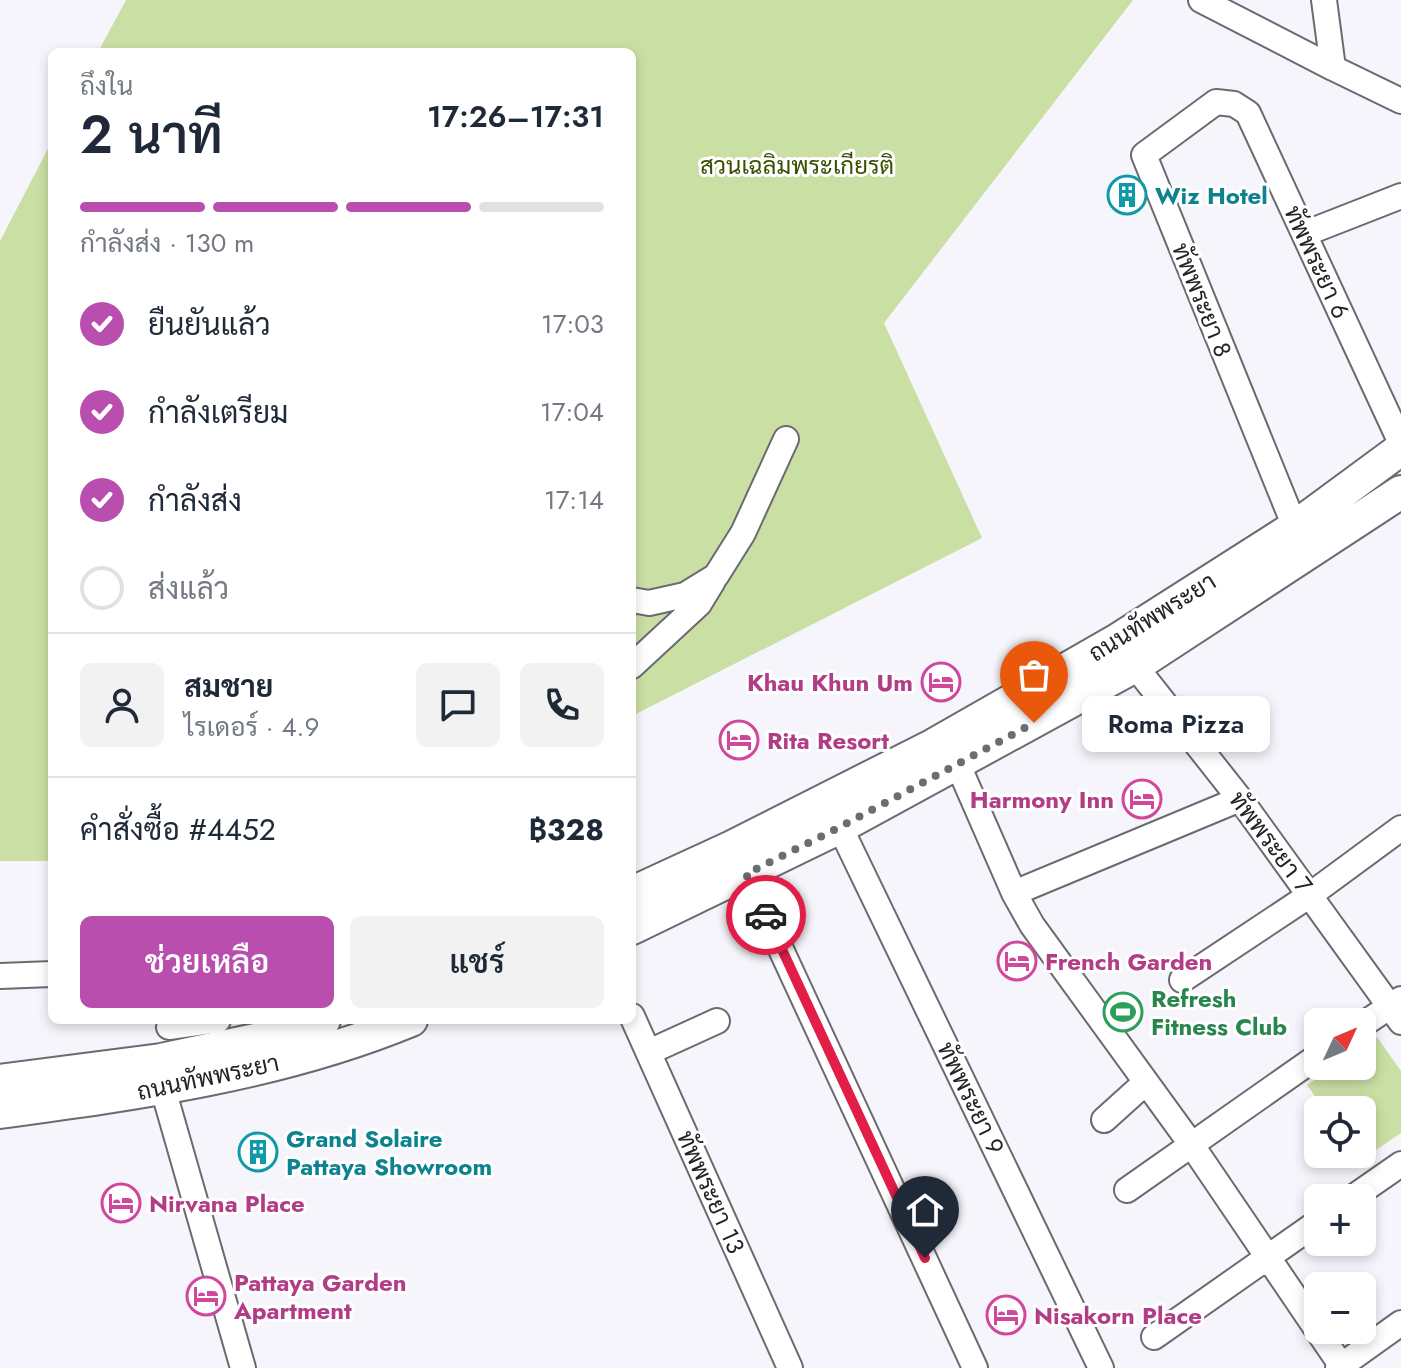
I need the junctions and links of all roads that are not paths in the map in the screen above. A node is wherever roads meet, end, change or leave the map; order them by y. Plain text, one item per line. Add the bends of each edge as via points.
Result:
1 (1201, 0) edge
2 (1324, 0) edge
3 (1333, 68) junction
4 (1401, 101) edge
5 (1216, 102) joint
6 (1401, 196) edge
7 (1304, 234) junction
8 (786, 439) dead end
9 (1401, 443) edge
10 (1401, 449) edge
11 (1400, 495) edge
12 (1295, 527) junction
13 (716, 576) junction
14 (636, 601) edge
15 (636, 662) edge
16 (1135, 666) junction
17 (958, 765) junction
18 (1240, 799) junction
19 (840, 827) junction
20 (1401, 828) edge
21 (746, 874) junction
22 (636, 891) edge
23 (1014, 893) junction
24 (1310, 895) junction
25 (636, 926) edge
26 (48, 974) edge
27 (0, 976) edge
28 (1182, 980) dead end
29 (1397, 1009) edge
30 (1376, 1019) edge
31 (717, 1021) dead end
32 (205, 1024) edge
33 (311, 1024) edge
34 (399, 1024) edge
35 (636, 1024) edge
36 (170, 1035) edge
37 (649, 1052) junction
38 (1304, 1066) edge
39 (0, 1081) edge
40 (1145, 1083) junction
41 (163, 1089) junction
42 (0, 1112) edge
43 (1104, 1120) dead end
44 (1191, 1144) junction
45 (1401, 1164) edge
46 (1372, 1184) edge
47 (1127, 1190) dead end
48 (1304, 1232) edge
49 (1268, 1257) junction
50 (1401, 1323) edge
51 (1154, 1337) dead end
52 (1341, 1367) edge
53 (243, 1368) edge
54 (790, 1368) edge
55 (975, 1368) edge
56 (1101, 1368) edge

1 - 3 street
2 - 3 street
3 - 4 street
5 - 7 street, ทัพพระยา 6 via 1248,113
5 - 12 street, ทัพพระยา 8 via 1144,155
6 - 7 street
7 - 9 street, ทัพพระยา 6
8 - 13 street via 743,533
10 - 12 main road, ถนนทัพพระยา
11 - 16 main road, ถนนทัพพระยา
12 - 22 main road, ถนนทัพพระยา via 1116,641 950,736
13 - 14 street via 685,595
13 - 15 street via 699,604
16 - 17 main road, ถนนทัพพระยา
16 - 18 street, ทัพพระยา 7
17 - 19 main road, ถนนทัพพระยา
17 - 23 street
18 - 23 street
18 - 24 street, ทัพพระยา 7
19 - 21 main road, ถนนทัพพระยา
19 - 56 street, ทัพพระยา 9
20 - 24 street
21 - 25 main road, ถนนทัพพระยา
21 - 55 street
23 - 40 street
24 - 28 street
24 - 29 street, ทัพพระยา 7
26 - 27 street
29 - 30 street
31 - 37 street
32 - 36 street
33 - 36 main road, ถนนทัพพระยา via 269,1037
34 - 41 main road, ถนนทัพพระยา via 274,1066
35 - 37 street, ทัพพระยา 13
36 - 39 main road, ถนนทัพพระยา
37 - 54 street, ทัพพระยา 13
38 - 44 street
40 - 43 street
40 - 44 street
41 - 42 main road, ถนนทัพพระยา
41 - 53 street
44 - 47 street
44 - 49 street
45 - 46 street
48 - 49 street
49 - 51 street
49 - 52 street
50 - 52 street

